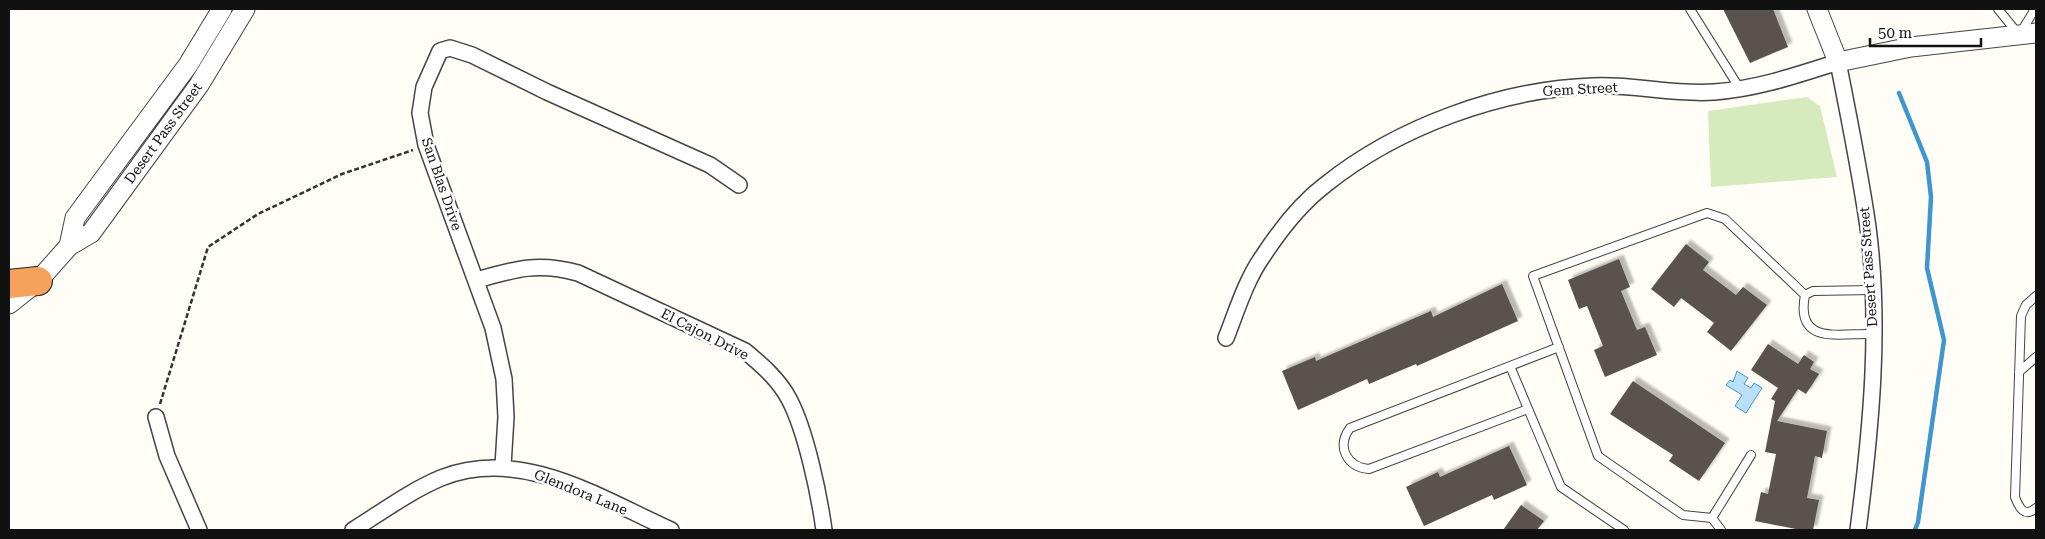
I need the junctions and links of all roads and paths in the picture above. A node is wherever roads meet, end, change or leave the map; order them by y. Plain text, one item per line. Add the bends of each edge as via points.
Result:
1 (222, 9) edge
2 (245, 9) edge
3 (1690, 9) edge
4 (1817, 9) edge
5 (1998, 9) edge
6 (2035, 9) edge
7 (2028, 34) edge
8 (1838, 62) junction
9 (1740, 89) junction
10 (426, 146) junction
11 (739, 186) dead end
12 (69, 246) junction
13 (477, 280) junction
14 (38, 281) junction
15 (9, 284) edge
16 (1873, 290) junction
17 (1805, 295) junction
18 (2036, 296) edge
19 (9, 304) edge
20 (1873, 334) junction
21 (1226, 338) dead end
22 (1559, 347) junction
23 (2036, 356) edge
24 (1510, 366) junction
25 (2019, 372) junction
26 (1528, 409) junction
27 (156, 417) joint
28 (1751, 455) dead end
29 (503, 466) junction
30 (2036, 508) edge
31 (1712, 518) junction
32 (199, 530) edge
33 (353, 530) edge
34 (670, 530) edge
35 (824, 530) edge
36 (1624, 530) edge
37 (1721, 530) edge
38 (1858, 530) edge

1 - 12 street, Desert Pass Street via 188,65 75,218
2 - 12 street, Desert Pass Street via 199,85 91,233
3 - 9 lane
4 - 8 street, Desert Pass Street
5 - 7 lane
6 - 7 lane
7 - 8 street, Gem Street via 1911,48
8 - 9 street, Gem Street via 1790,78
8 - 16 street, Desert Pass Street via 1868,228
9 - 21 street, Gem Street via 1687,92 1594,86 1552,89 1494,101 1404,135 1364,157 1324,185 1296,212 1262,257 1244,290
10 - 11 street, San Blas Drive via 420,113 424,87 440,51 456,49 710,165
10 - 13 street, San Blas Drive
10 - 27 path via 342,174 258,214 208,248
12 - 14 street, Desert Pass Street
13 - 29 street, San Blas Drive via 493,328 504,379
13 - 35 street, El Cajon Drive via 530,266 560,268 578,273 745,351 778,382 797,417
14 - 15 highway
14 - 19 street, Desert Pass Street
16 - 17 lane via 1813,291
16 - 20 street, Desert Pass Street
17 - 20 lane via 1802,311 1807,325 1815,332 1827,335
17 - 22 lane via 1724,219 1707,213 1533,276
18 - 25 lane via 2026,305 2021,316
20 - 38 street, Desert Pass Street via 1872,399
22 - 24 lane
22 - 31 lane via 1598,456 1683,515
23 - 25 lane
24 - 26 lane
24 - 26 lane via 1350,428 1344,436 1345,454 1351,463 1370,469
25 - 30 lane via 2015,498 2019,508 2025,512
26 - 36 lane via 1561,487
27 - 32 street via 167,456
28 - 31 lane
29 - 33 street, Glendora Lane via 441,478 412,492
29 - 34 street, Glendora Lane via 553,478
31 - 37 lane

